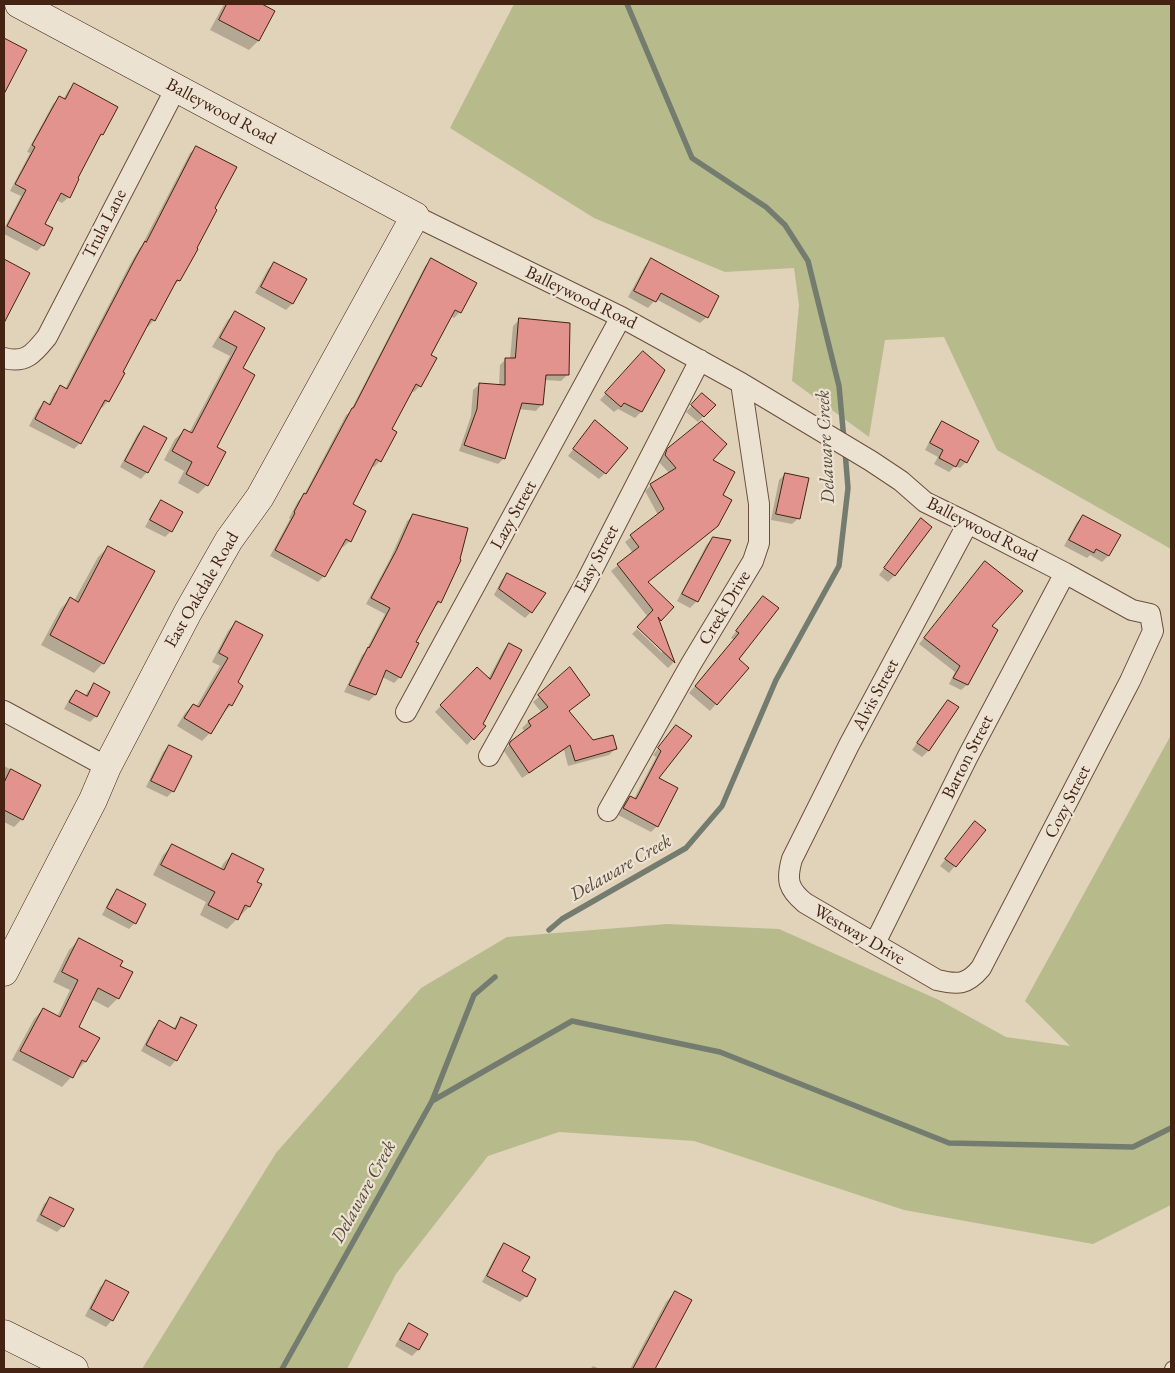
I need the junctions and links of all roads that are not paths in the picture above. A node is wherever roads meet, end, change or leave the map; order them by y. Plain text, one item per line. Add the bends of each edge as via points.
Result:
1 (19, 4) edge
2 (176, 88) junction
3 (415, 216) junction
4 (621, 317) junction
5 (4, 358) edge
6 (700, 360) junction
7 (741, 383) junction
8 (968, 523) junction
9 (1065, 574) junction
10 (1132, 610) joint
11 (4, 711) edge
12 (406, 712) dead end
13 (489, 756) dead end
14 (106, 767) junction
15 (608, 811) dead end
16 (789, 870) joint
17 (875, 943) junction
18 (4, 972) edge
19 (948, 983) joint
20 (4, 1334) edge
21 (74, 1369) edge

1 - 2 street, Balleywood Road
2 - 3 street, Balleywood Road
2 - 5 street, Trula Lane via 47,337 29,357 14,361
3 - 4 street, Balleywood Road
3 - 14 street, East Oakdale Road via 265,489 229,540 188,612
4 - 6 street, Balleywood Road
4 - 12 street, Lazy Street
6 - 7 street, Balleywood Road
6 - 13 street, Easy Street via 586,582
7 - 8 street, Balleywood Road via 871,461 925,502
7 - 15 street, Creek Drive via 760,504 759,543 753,561
8 - 9 street, Balleywood Road
8 - 16 street, Alvis Street via 849,745
9 - 10 street, Balleywood Road
9 - 17 street, Barton Street via 968,756
10 - 19 street, Cozy Street via 1150,614 1153,631 1130,681 981,968 974,977 961,983
11 - 14 street
14 - 18 street, East Oakdale Road via 93,800
16 - 17 street, Westway Drive via 793,893 804,903
17 - 19 street, Westway Drive via 937,980
20 - 21 street

